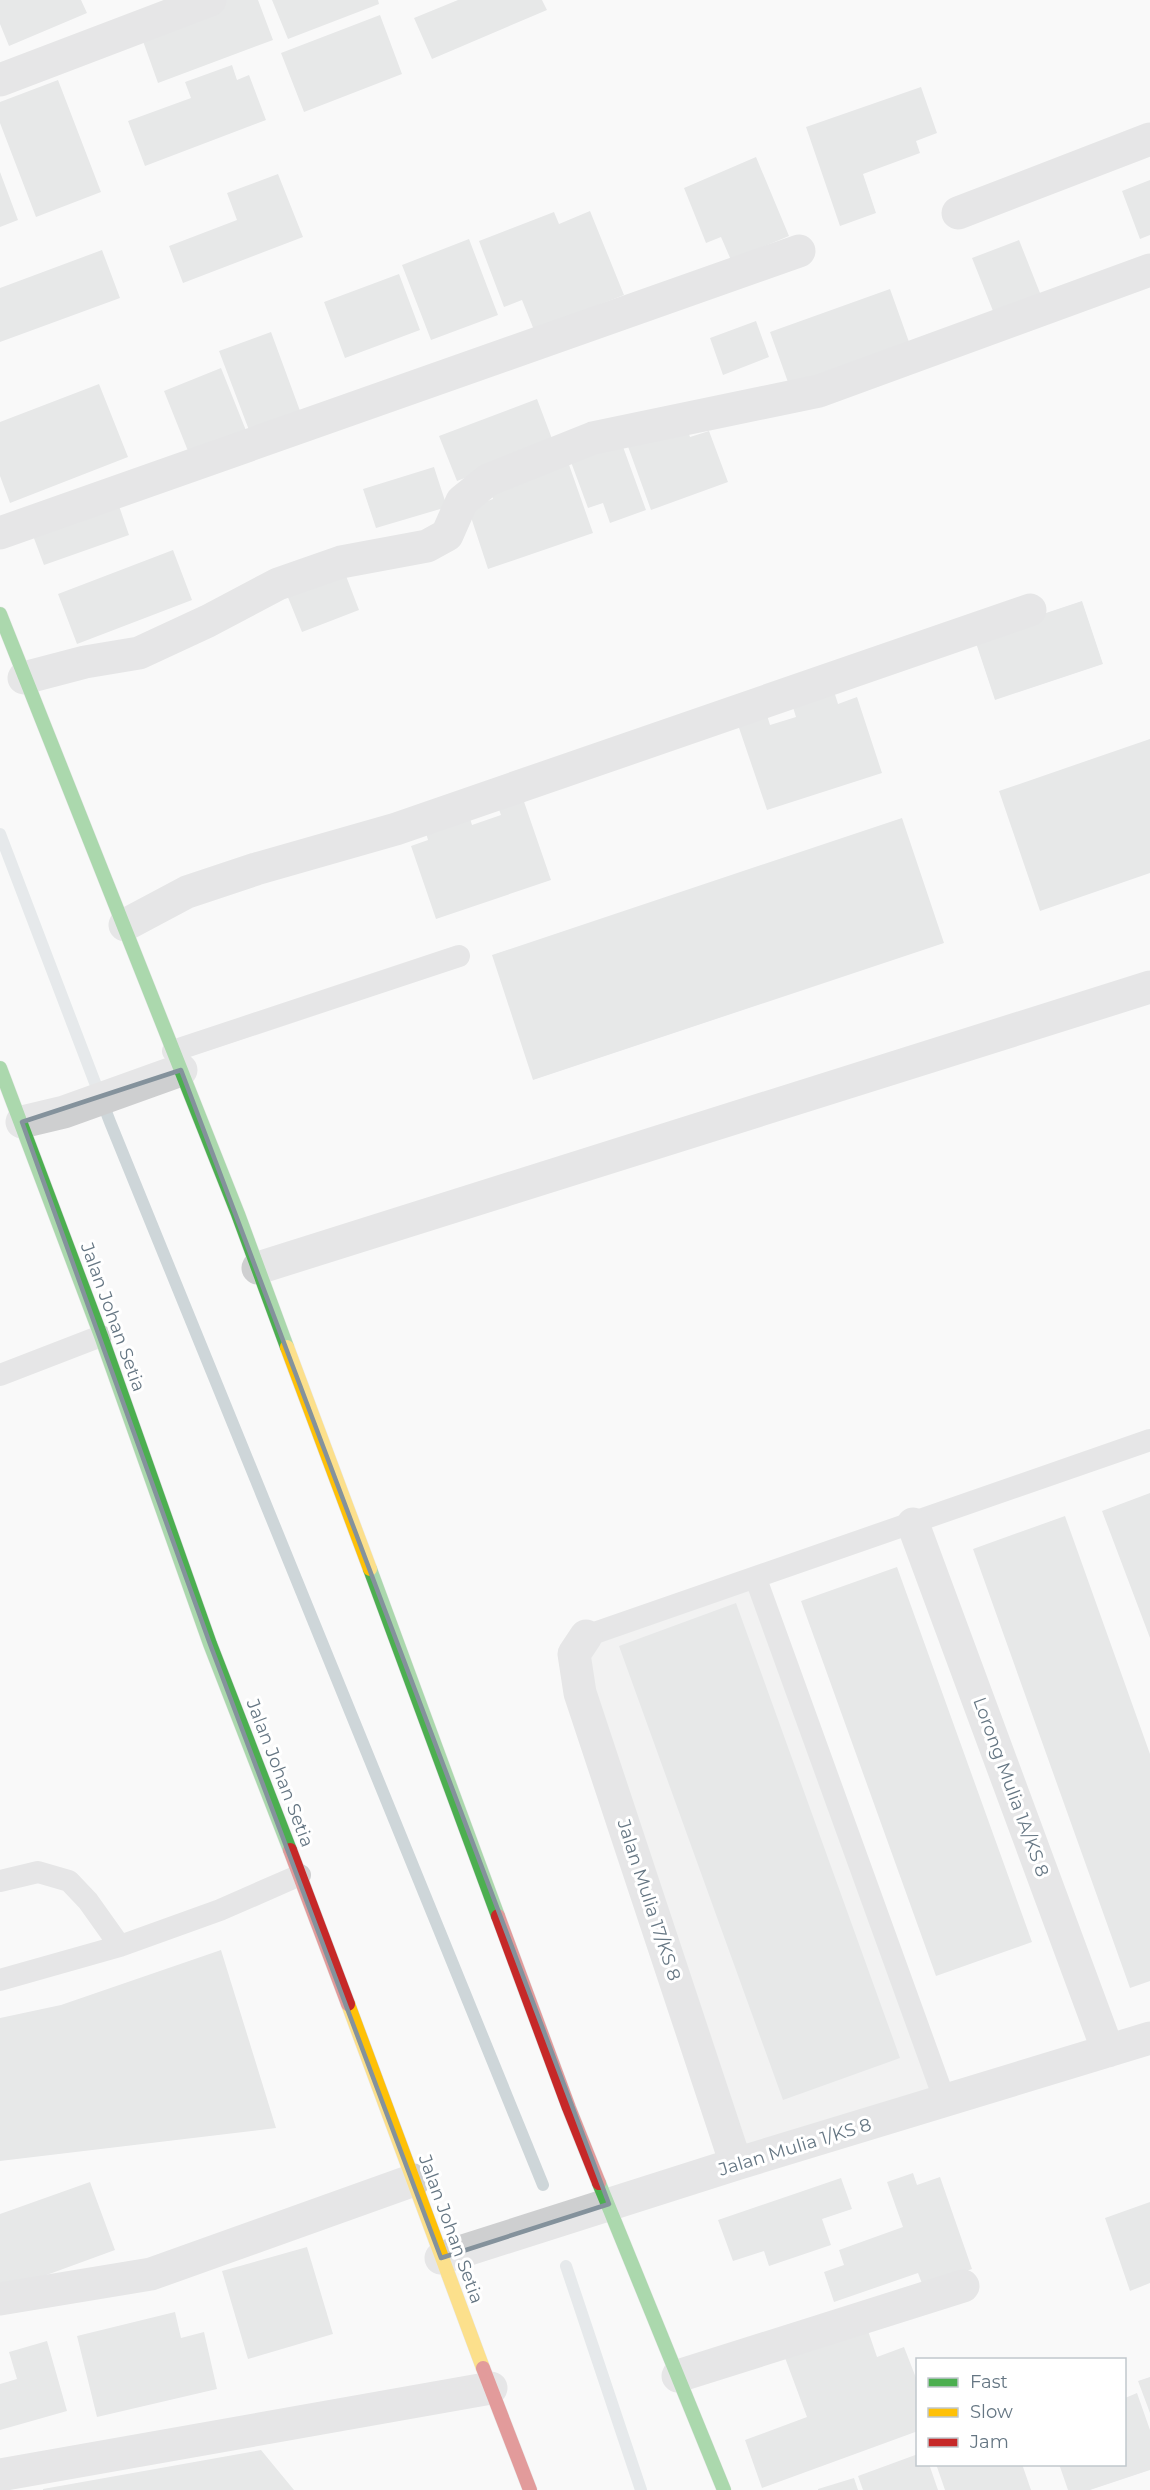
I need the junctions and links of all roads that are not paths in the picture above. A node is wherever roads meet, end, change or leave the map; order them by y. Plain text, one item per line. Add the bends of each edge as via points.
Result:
1 (210, 0) edge
2 (0, 80) edge
3 (1150, 139) edge
4 (958, 213) dead end
5 (800, 251) dead end
6 (1150, 270) edge
7 (0, 533) edge
8 (1030, 610) dead end
9 (0, 614) edge
10 (24, 678) junction
11 (124, 925) junction
12 (459, 956) dead end
13 (1150, 987) edge
14 (169, 1067) junction
15 (0, 1068) edge
16 (22, 1122) junction
17 (258, 1268) junction
18 (101, 1336) junction
19 (0, 1375) edge
20 (1150, 1440) edge
21 (913, 1524) junction
22 (756, 1579) junction
23 (586, 1636) joint
24 (300, 1875) junction
25 (0, 1881) edge
26 (120, 1946) junction
27 (0, 1980) edge
28 (1150, 2038) edge
29 (1108, 2051) junction
30 (945, 2101) junction
31 (736, 2164) junction
32 (414, 2180) junction
33 (609, 2204) junction
34 (441, 2258) junction
35 (963, 2286) dead end
36 (0, 2300) edge
37 (678, 2376) junction
38 (491, 2388) junction
39 (0, 2475) edge
40 (530, 2490) edge
41 (724, 2490) edge

1 - 2 street
3 - 4 street
5 - 7 street
6 - 10 street via 819,391 593,438 488,480 462,501 447,535 427,546 341,562 278,584 139,653
8 - 11 street via 396,829 187,892
9 - 10 street
10 - 11 street
11 - 14 street
12 - 14 lane
13 - 17 street
14 - 16 street via 64,1112
14 - 17 street
15 - 16 street, Jalan Johan Setia
16 - 18 street, Jalan Johan Setia
17 - 33 street via 565,2097
18 - 19 lane
18 - 24 street, Jalan Johan Setia via 210,1644
20 - 21 lane
21 - 22 lane
21 - 29 street, Lorong Mulia 1A/KS 8
22 - 23 lane
22 - 30 lane
23 - 31 street, Jalan Mulia 17/KS 8 via 574,1654 580,1693
24 - 26 lane via 220,1910
24 - 32 street, Jalan Johan Setia
25 - 26 lane via 38,1872 69,1881
26 - 27 lane
28 - 29 street, Jalan Mulia 1/KS 8
29 - 30 street, Jalan Mulia 1/KS 8
30 - 31 street, Jalan Mulia 1/KS 8
31 - 33 street, Jalan Mulia 1/KS 8
32 - 34 street, Jalan Johan Setia
32 - 36 street via 151,2274
33 - 34 street, Jalan Mulia 1/KS 8
33 - 37 street
34 - 38 street, Jalan Johan Setia
35 - 37 street
37 - 41 street
38 - 39 street
38 - 40 street, Jalan Johan Setia

